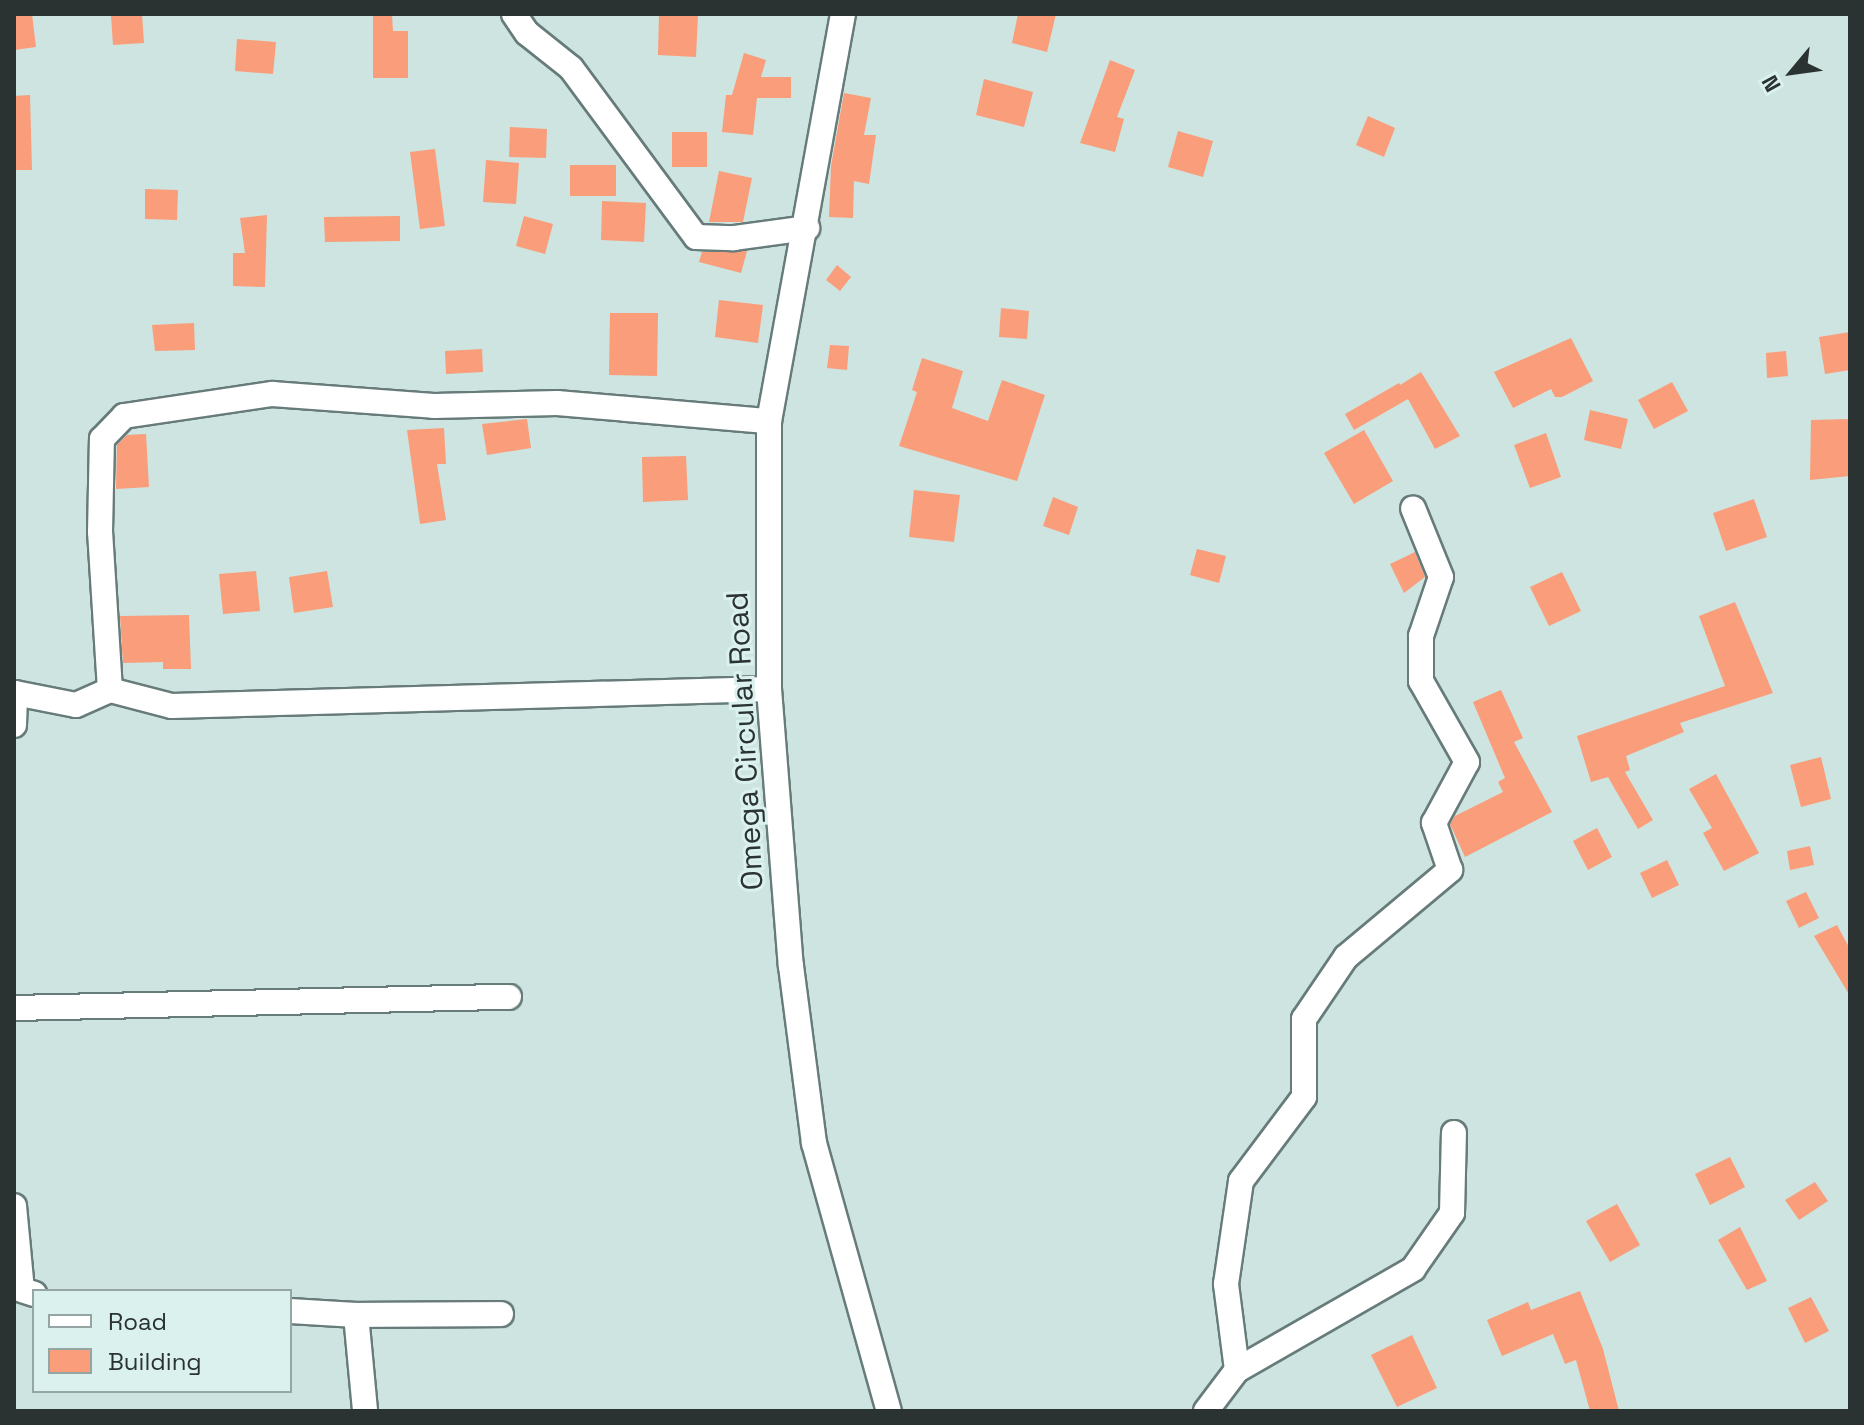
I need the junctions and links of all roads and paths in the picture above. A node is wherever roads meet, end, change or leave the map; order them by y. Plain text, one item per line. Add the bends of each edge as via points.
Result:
1 (514, 14) edge
2 (843, 14) edge
3 (807, 228) junction
4 (769, 421) junction
5 (1413, 508) dead end
6 (769, 689) junction
7 (110, 690) junction
8 (14, 693) edge
9 (14, 725) edge
10 (509, 997) dead end
11 (14, 1008) edge
12 (1454, 1133) dead end
13 (14, 1206) edge
14 (23, 1293) edge
15 (292, 1311) edge
16 (501, 1314) dead end
17 (356, 1315) junction
18 (1237, 1370) junction
19 (365, 1411) edge
20 (889, 1411) edge
21 (1206, 1411) edge

1 - 3 street via 527,33 571,68 696,237 734,238
2 - 3 street, Omega Circular Road
3 - 4 street, Omega Circular Road
4 - 6 street, Omega Circular Road
4 - 7 street via 557,403 434,406 272,394 124,416 102,439 100,532
5 - 18 street via 1441,577 1421,636 1421,681 1467,762 1434,823 1450,870 1346,957 1304,1019 1304,1097 1241,1181 1226,1284
6 - 7 street via 172,706
6 - 20 street, Omega Circular Road via 791,966 814,1143
7 - 8 street via 76,705
8 - 9 street
10 - 11 street
12 - 18 street via 1452,1213 1413,1269
13 - 14 street
15 - 17 street
16 - 17 street
17 - 19 street
18 - 21 street

